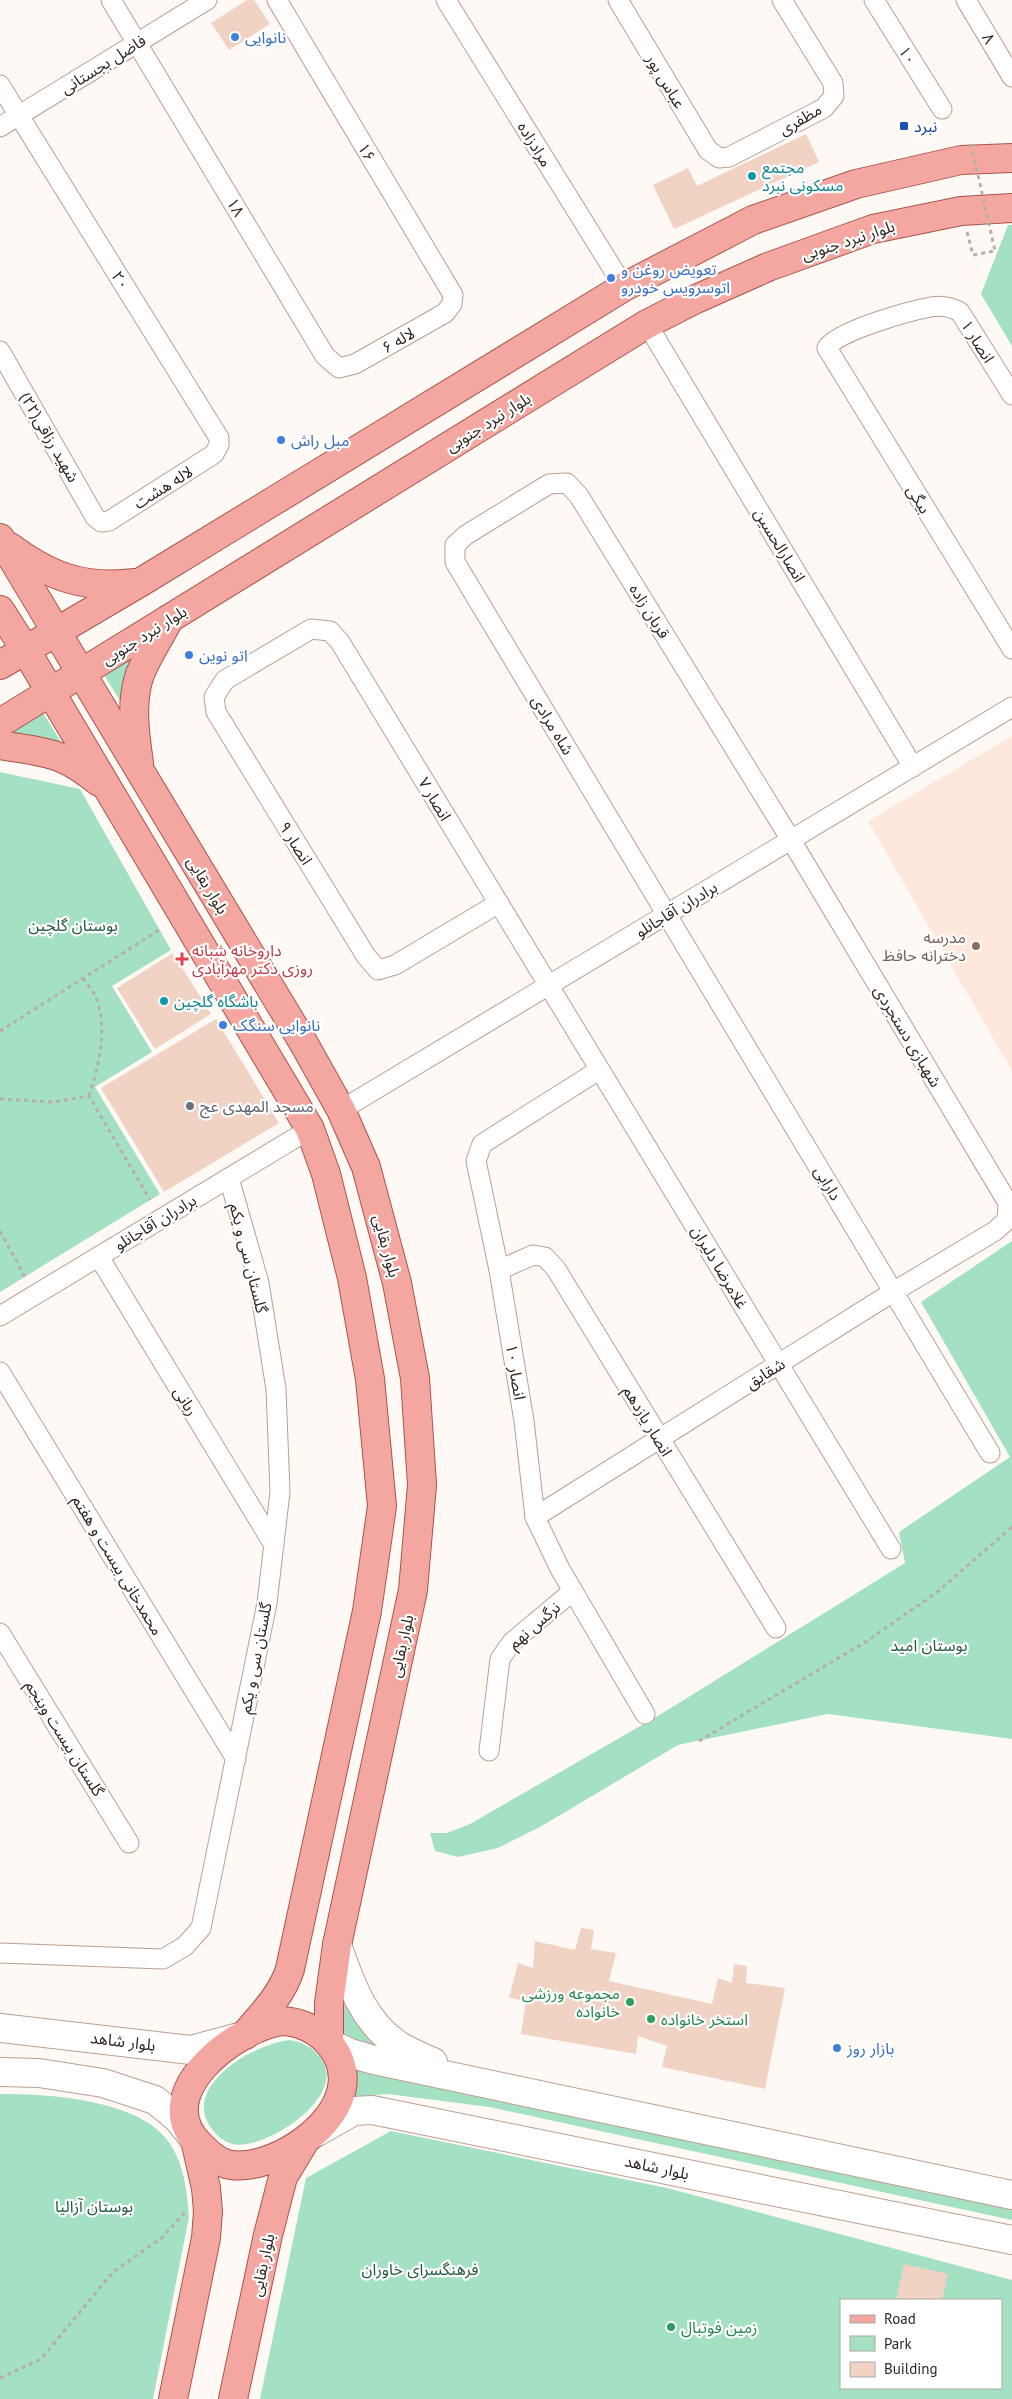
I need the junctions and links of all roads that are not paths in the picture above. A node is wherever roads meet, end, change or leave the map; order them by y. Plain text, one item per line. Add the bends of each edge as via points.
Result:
1 (111, 0) edge
2 (207, 0) edge
3 (276, 0) edge
4 (446, 0) edge
5 (618, 0) edge
6 (782, 0) edge
7 (874, 0) edge
8 (966, 0) edge
9 (137, 43) junction
10 (1012, 77) edge
11 (0, 85) edge
12 (942, 109) dead end
13 (19, 116) junction
14 (0, 127) edge
15 (719, 158) joint
16 (1012, 158) edge
17 (1012, 208) edge
18 (624, 288) junction
19 (452, 304) joint
20 (647, 324) junction
21 (827, 348) joint
22 (0, 351) edge
23 (339, 368) joint
24 (1012, 396) edge
25 (219, 445) joint
26 (102, 522) joint
27 (466, 535) joint
28 (1, 539) edge
29 (141, 582) junction
30 (0, 610) edge
31 (169, 619) junction
32 (311, 629) joint
33 (58, 632) junction
34 (26, 649) junction
35 (1012, 649) edge
36 (0, 664) edge
37 (82, 674) junction
38 (51, 693) junction
39 (1012, 707) edge
40 (0, 723) edge
41 (0, 745) edge
42 (913, 767) junction
43 (141, 774) junction
44 (109, 790) junction
45 (791, 840) junction
46 (499, 903) junction
47 (667, 914) junction
48 (548, 986) junction
49 (600, 1070) junction
50 (341, 1110) junction
51 (310, 1129) junction
52 (229, 1178) junction
53 (995, 1231) joint
54 (99, 1257) junction
55 (499, 1270) junction
56 (893, 1292) junction
57 (0, 1316) edge
58 (779, 1364) junction
59 (0, 1372) edge
60 (660, 1439) junction
61 (990, 1453) dead end
62 (536, 1517) junction
63 (274, 1545) junction
64 (891, 1548) dead end
65 (573, 1591) junction
66 (776, 1628) dead end
67 (0, 1633) edge
68 (645, 1714) dead end
69 (489, 1751) dead end
70 (236, 1759) junction
71 (129, 1843) dead end
72 (337, 1945) junction
73 (0, 1953) edge
74 (0, 2028) edge
75 (245, 2034) junction
76 (329, 2043) junction
77 (0, 2072) edge
78 (468, 2079) junction
79 (307, 2138) junction
80 (195, 2140) junction
81 (1012, 2195) edge
82 (1012, 2240) edge
83 (173, 2399) edge
84 (233, 2399) edge

1 - 9 street, ۱۸
2 - 9 street, فاضل بجستانی
3 - 19 street, ۱۶ via 453,295
4 - 18 street, مرادزاده
5 - 15 street, عباس پور via 708,150
6 - 15 street, مظفری via 833,83 834,96 824,108 729,157
7 - 12 street, ۱۰
8 - 10 street, ۸
9 - 13 street, فاضل بجستانی
9 - 23 street, ۱۸ via 325,356
11 - 13 street, ۲۰
13 - 14 street, فاضل بجستانی
13 - 25 street, ۲۰ via 219,438
16 - 18 main road via 962,160 846,188 753,220
17 - 20 main road, بلوار نبرد جنوبی via 961,211 873,228 768,267
18 - 29 main road
19 - 23 street, لاله ۶ via 445,313 355,364
20 - 31 main road, بلوار نبرد جنوبی
20 - 42 street, انصارالحسین
21 - 24 street, انصار ۱ via 830,342 850,331 931,306 949,306 960,312
21 - 35 street, بیگی
22 - 26 street, شهید رزاقی(۲۲) via 96,517
25 - 26 street, لاله هشت via 214,454 109,521
27 - 45 street, قربان زاده via 549,484 567,483 579,496
27 - 47 street, شاه مرادی via 455,545 455,562
28 - 29 main road via 40,568 62,578 100,585
28 - 33 main road, بلوار بقایی
29 - 33 main road
30 - 34 main road
31 - 37 main road, بلوار نبرد جنوبی
31 - 43 main road via 140,675 135,736
32 - 46 street, انصار ۷ via 330,631 340,642
32 - 46 street, انصار ۹ via 225,680 214,697 216,712 366,956 378,970 395,965
33 - 34 main road
33 - 37 main road, بلوار بقایی
34 - 36 main road
34 - 38 main road
37 - 38 main road, بلوار نبرد جنوبی
37 - 43 main road, بلوار بقایی
38 - 40 main road, بلوار نبرد جنوبی
38 - 44 main road
39 - 42 street, برادران آقاجانلو
41 - 44 main road via 54,754 72,762
42 - 45 street, برادران آقاجانلو
43 - 50 main road, بلوار بقایی
44 - 51 main road
45 - 47 street, برادران آقاجانلو
45 - 53 street, شهبازی دستجردی via 1008,1203 1007,1220
46 - 48 street, انصار ۷
47 - 48 street, برادران آقاجانلو
47 - 56 street, دارابی
48 - 49 street, غلامرضا دلیران
48 - 50 street, برادران آقاجانلو
49 - 55 street, انصار ۱۰ via 482,1144 476,1161
49 - 58 street, غلامرضا دلیران
50 - 51 main road
50 - 72 main road, بلوار بقایی via 366,1167 397,1283 414,1378 422,1485 413,1590
51 - 52 street, برادران آقاجانلو
51 - 75 main road via 326,1174 352,1278 370,1379 382,1506 367,1612 290,1969 286,1983
52 - 54 street, برادران آقاجانلو
52 - 63 street, گلستان سی و یکم via 259,1283 276,1389 280,1492
53 - 56 street, شقایق
54 - 57 street, برادران آقاجانلو
54 - 63 street, ربانی
55 - 60 street, انصار یازدهم via 533,1254 545,1257 556,1269
55 - 62 street, انصار ۱۰
56 - 58 street, شقایق
56 - 61 street, دارابی
58 - 60 street, شقایق
58 - 64 street, غلامرضا دلیران
59 - 70 street, محمدخانی بیست و هفتم
60 - 62 street, شقایق
60 - 66 street, انصار یازدهم
62 - 65 street, انصار ۱۰
63 - 70 street, گلستان سی و یکم via 267,1603
65 - 68 street, انصار ۱۰
65 - 69 street, نرگس نهم via 512,1642 500,1659
67 - 71 street, گلستان بیست وپنجم
70 - 73 street, گلستان سی و یکم via 201,1928 185,1946 163,1959
72 - 76 main road, بلوار بقایی via 329,2003
72 - 78 main road via 353,1989 381,2032 400,2046
74 - 75 main road, بلوار شاهد via 191,2050
75 - 76 main road via 273,2022 294,2022 315,2030
75 - 80 main road via 216,2054 188,2088 186,2121
76 - 78 main road via 374,2060
76 - 79 main road via 341,2064 341,2092 332,2110
77 - 80 main road via 39,2073 103,2083 155,2100 178,2118
78 - 81 main road
79 - 80 main road via 267,2162 248,2165 228,2164 211,2156
79 - 82 main road, بلوار شاهد via 348,2114 372,2110
79 - 84 main road, بلوار بقایی via 283,2177
80 - 83 main road via 206,2188 206,2238

